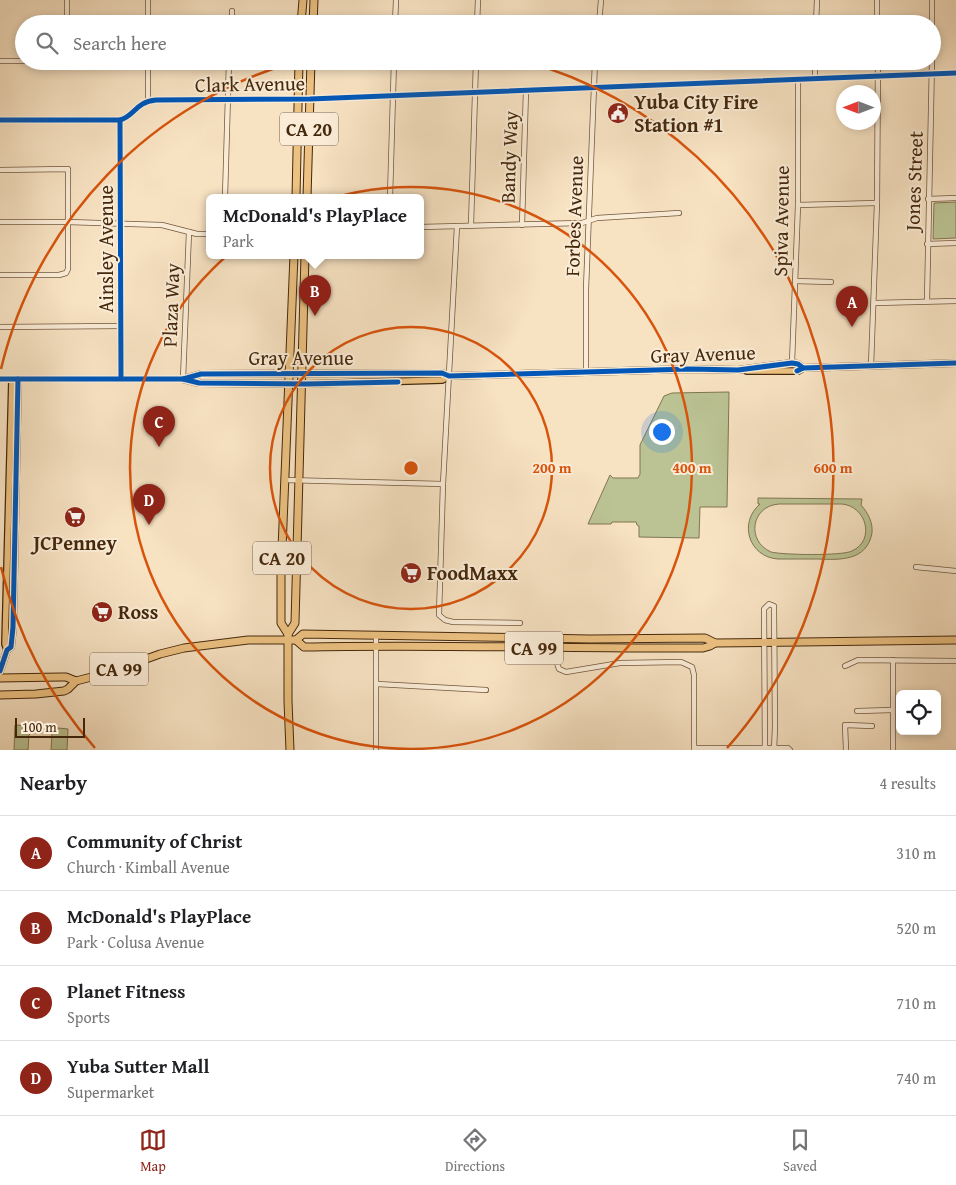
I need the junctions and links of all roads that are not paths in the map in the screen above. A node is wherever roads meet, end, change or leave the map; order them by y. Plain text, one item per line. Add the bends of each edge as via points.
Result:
1 (67, 0) edge
2 (148, 0) edge
3 (303, 0) edge
4 (314, 0) edge
5 (396, 0) edge
6 (478, 0) edge
7 (601, 0) edge
8 (816, 0) edge
9 (877, 0) edge
10 (932, 0) edge
11 (68, 15) edge
12 (148, 15) edge
13 (302, 15) edge
14 (313, 15) edge
15 (395, 15) edge
16 (477, 15) edge
17 (600, 15) edge
18 (816, 15) edge
19 (878, 15) edge
20 (932, 15) edge
21 (0, 61) edge
22 (15, 61) edge
23 (148, 70) edge
24 (229, 70) edge
25 (299, 70) edge
26 (311, 70) edge
27 (394, 70) edge
28 (476, 70) edge
29 (594, 70) edge
30 (815, 70) edge
31 (878, 70) edge
32 (932, 70) edge
33 (956, 73) edge
34 (932, 74) junction
35 (878, 76) junction
36 (815, 78) junction
37 (798, 79) junction
38 (593, 87) junction
39 (526, 90) junction
40 (475, 91) junction
41 (393, 95) junction
42 (298, 99) junction
43 (310, 99) junction
44 (227, 100) junction
45 (148, 101) junction
46 (0, 120) edge
47 (120, 120) junction
48 (0, 170) edge
49 (225, 194) edge
50 (296, 194) edge
51 (307, 194) edge
52 (390, 194) edge
53 (956, 198) edge
54 (928, 199) junction
55 (877, 203) junction
56 (798, 205) junction
57 (679, 213) dead end
58 (590, 220) junction
59 (0, 222) edge
60 (68, 222) junction
61 (121, 224) junction
62 (471, 225) junction
63 (522, 225) junction
64 (457, 226) junction
65 (424, 227) edge
66 (189, 232) junction
67 (206, 234) edge
68 (956, 243) edge
69 (927, 244) junction
70 (294, 259) edge
71 (305, 259) edge
72 (0, 275) edge
73 (795, 281) junction
74 (831, 282) dead end
75 (927, 301) junction
76 (956, 301) edge
77 (874, 303) junction
78 (121, 326) junction
79 (0, 327) edge
80 (792, 364) junction
81 (956, 364) edge
82 (871, 366) junction
83 (803, 368) junction
84 (738, 370) junction
85 (586, 372) junction
86 (289, 373) junction
87 (302, 374) junction
88 (450, 376) junction
89 (122, 378) junction
90 (0, 379) edge
91 (15, 379) junction
92 (183, 379) junction
93 (288, 384) junction
94 (302, 384) junction
95 (285, 480) junction
96 (298, 481) junction
97 (443, 484) junction
98 (916, 567) dead end
99 (956, 572) edge
100 (520, 623) dead end
101 (376, 635) junction
102 (291, 638) junction
103 (956, 640) edge
104 (764, 642) junction
105 (774, 642) junction
106 (715, 643) junction
107 (376, 645) junction
108 (559, 649) junction
109 (3, 650) edge
110 (893, 660) junction
111 (956, 661) edge
112 (845, 666) dead end
113 (0, 670) edge
114 (0, 678) edge
115 (76, 681) junction
116 (377, 684) junction
117 (486, 690) dead end
118 (2, 695) edge
119 (893, 710) junction
120 (857, 711) dead end
121 (872, 726) dead end
122 (694, 749) edge
123 (765, 749) edge
124 (774, 749) edge
125 (290, 750) edge
126 (376, 750) edge
127 (790, 750) edge
128 (846, 750) edge
129 (893, 750) edge

1 - 11 street
2 - 12 street
3 - 13 highway
4 - 14 highway
5 - 15 street
6 - 16 street
7 - 17 street
8 - 18 street
9 - 19 street
10 - 20 street
21 - 22 street
23 - 45 street
24 - 44 street
25 - 42 highway, CA 20
26 - 43 highway, CA 20
27 - 41 street
28 - 40 street
29 - 38 street, Forbes Avenue
30 - 36 street
31 - 35 street
32 - 34 street, Jones Street
33 - 34 street, Clark Avenue
34 - 35 street, Clark Avenue
34 - 54 street, Jones Street
35 - 36 street, Clark Avenue
35 - 55 street
36 - 37 street, Clark Avenue
37 - 38 street, Clark Avenue
37 - 56 street, Spiva Avenue
38 - 39 street, Clark Avenue
38 - 58 street, Forbes Avenue
39 - 40 street, Clark Avenue
39 - 63 street, Bandy Way
40 - 41 street, Clark Avenue
40 - 62 street
41 - 43 street, Clark Avenue
41 - 52 street
42 - 43 street, Clark Avenue
42 - 44 street, Clark Avenue
42 - 50 highway, CA 20
43 - 51 highway, CA 20
44 - 45 street, Clark Avenue
44 - 49 street
45 - 47 street
46 - 47 street
47 - 61 street, Ainsley Avenue
48 - 60 street via 68,169
53 - 54 street
54 - 69 street, Jones Street
55 - 56 street
55 - 77 street
56 - 73 street, Spiva Avenue
57 - 58 street
58 - 63 street
58 - 85 street, Forbes Avenue
59 - 60 street
60 - 61 street
60 - 72 street via 66,273
61 - 66 street via 162,225
61 - 78 street, Ainsley Avenue
62 - 63 street
62 - 64 street
64 - 65 street
64 - 88 street
66 - 67 street
66 - 92 street, Plaza Way
68 - 69 street
69 - 75 street, Jones Street
70 - 86 highway, CA 20
71 - 87 highway, CA 20
73 - 74 street
73 - 80 street, Spiva Avenue
75 - 76 street
75 - 77 street
77 - 82 street
78 - 79 street
78 - 89 street, Ainsley Avenue
80 - 83 main road, Gray Avenue
80 - 84 main road, Gray Avenue
81 - 82 main road, Gray Avenue
82 - 83 main road, Gray Avenue
83 - 84 main road, Gray Avenue via 798,371
84 - 85 main road, Gray Avenue
85 - 88 main road, Gray Avenue
86 - 87 main road, Gray Avenue
86 - 92 main road, Gray Avenue via 201,374
86 - 93 highway, CA 20
87 - 88 main road, Gray Avenue via 442,373
87 - 94 highway, CA 20
88 - 94 main road, Gray Avenue via 442,380
88 - 97 street
89 - 91 main road, Gray Avenue
89 - 92 main road, Gray Avenue
90 - 91 main road, Gray Avenue
91 - 109 main road via 13,627 12,647
92 - 93 main road, Gray Avenue via 199,383
93 - 94 main road, Gray Avenue
93 - 95 highway, CA 20
94 - 96 highway, CA 20
95 - 96 street
95 - 102 highway, CA 20 via 281,623
96 - 97 street
96 - 102 highway, CA 20
97 - 100 street via 439,615 453,622
98 - 99 street
101 - 102 highway, CA 99 via 303,634
101 - 106 highway, CA 99 via 705,638
101 - 107 street
102 - 107 highway, CA 99 via 304,647
102 - 115 highway, CA 99 via 184,648
102 - 125 highway, CA 20
103 - 105 highway, CA 99
104 - 105 highway, CA 99
104 - 105 street via 764,609 769,604 774,606
104 - 106 highway, CA 99
104 - 123 street
105 - 124 street
106 - 108 highway, CA 99 via 703,648
107 - 108 highway, CA 99
107 - 116 street
108 - 122 street via 557,663 559,669 566,672 620,663 681,662 692,667
109 - 113 main road
110 - 111 street
110 - 112 street via 858,660
110 - 119 street
114 - 115 highway, CA 99 via 66,677
115 - 118 highway, CA 99 via 64,691
116 - 117 street
116 - 126 street
119 - 120 street
119 - 129 street
121 - 128 street via 845,726
122 - 123 street
123 - 124 street
124 - 127 street

